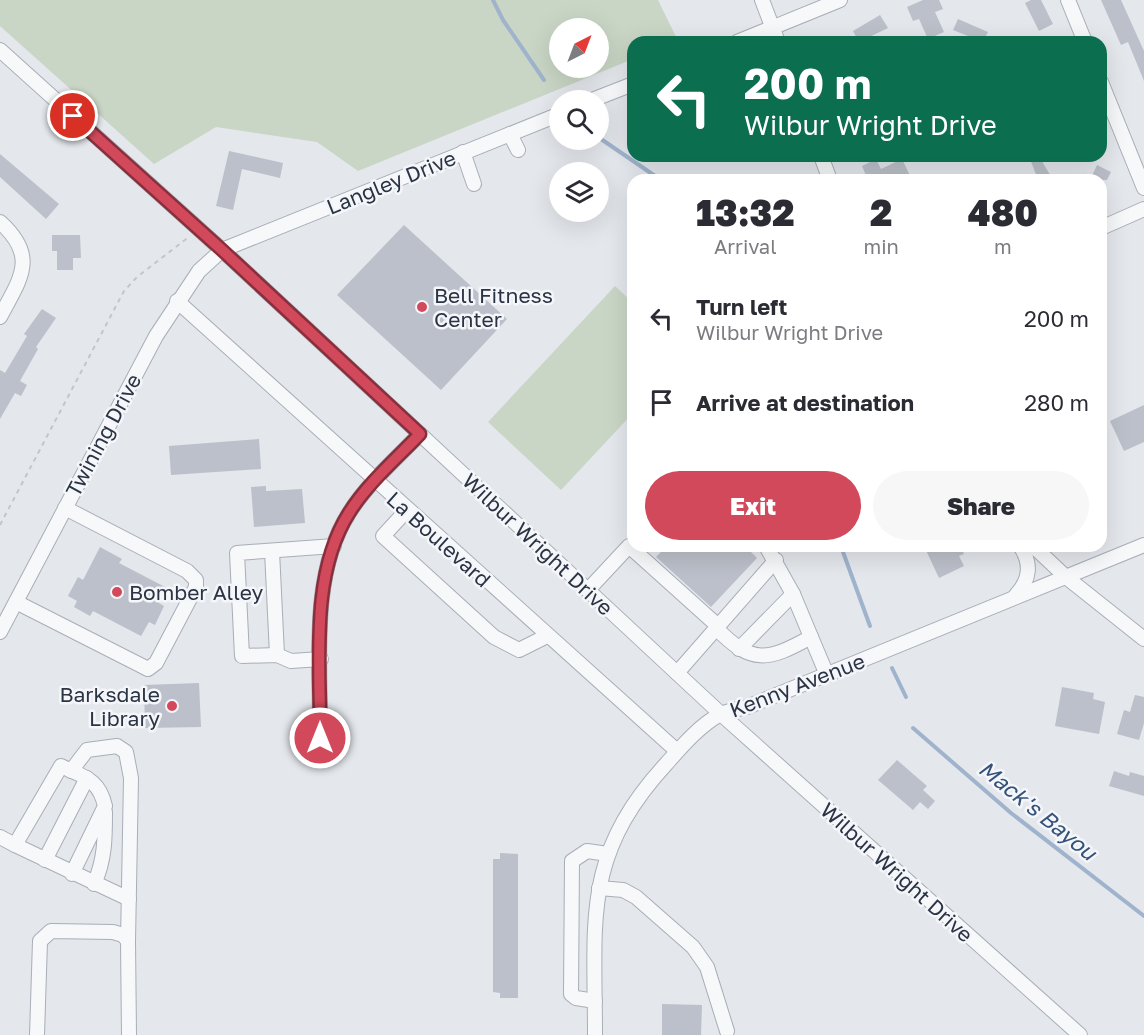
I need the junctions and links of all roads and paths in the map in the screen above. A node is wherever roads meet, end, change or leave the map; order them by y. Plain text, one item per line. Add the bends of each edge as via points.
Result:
1 (762, 0) edge
2 (840, 0) edge
3 (1068, 0) edge
4 (773, 28) junction
5 (752, 36) edge
6 (776, 36) edge
7 (1083, 36) edge
8 (0, 50) edge
9 (627, 86) edge
10 (609, 93) edge
11 (1107, 97) edge
12 (549, 118) edge
13 (510, 134) junction
14 (518, 150) dead end
15 (463, 152) junction
16 (474, 184) dead end
17 (1144, 188) edge
18 (1144, 209) edge
19 (0, 222) edge
20 (1107, 225) edge
21 (190, 236) dead end
22 (222, 250) junction
23 (177, 301) junction
24 (0, 317) edge
25 (420, 434) junction
26 (375, 482) junction
27 (65, 508) junction
28 (407, 510) junction
29 (0, 525) edge
30 (1144, 545) edge
31 (333, 546) junction
32 (627, 548) edge
33 (272, 551) junction
34 (639, 552) edge
35 (770, 552) edge
36 (1024, 552) edge
37 (1039, 552) edge
38 (776, 560) junction
39 (1066, 577) junction
40 (588, 590) junction
41 (793, 594) junction
42 (1015, 597) junction
43 (16, 602) junction
44 (717, 627) junction
45 (0, 632) edge
46 (548, 636) junction
47 (811, 637) junction
48 (1144, 639) edge
49 (739, 649) junction
50 (277, 655) junction
51 (321, 659) junction
52 (677, 673) junction
53 (826, 675) junction
54 (721, 714) junction
55 (320, 738) dead end
56 (677, 752) junction
57 (71, 771) junction
58 (87, 778) junction
59 (105, 807) junction
60 (0, 837) edge
61 (15, 845) junction
62 (608, 854) junction
63 (45, 860) junction
64 (72, 873) junction
65 (94, 884) junction
66 (599, 888) junction
67 (129, 899) junction
68 (128, 941) junction
69 (595, 1001) junction
70 (727, 1031) dead end
71 (37, 1035) edge
72 (129, 1035) edge
73 (595, 1035) edge
74 (1080, 1035) edge

1 - 4 street
2 - 4 street
3 - 7 street
4 - 5 street
4 - 6 street
8 - 22 street, Wilbur Wright Drive
9 - 10 street
11 - 17 street
12 - 13 street, Langley Drive
13 - 14 street
13 - 15 street, Langley Drive
15 - 16 street
15 - 22 street, Langley Drive
18 - 20 street
19 - 24 street via 18,242 24,257 21,277
21 - 29 path via 124,291
22 - 23 street, Twining Drive via 199,271
22 - 25 street, Wilbur Wright Drive
23 - 26 street, La Boulevard
23 - 27 street, Twining Drive
25 - 26 street
25 - 40 street, Wilbur Wright Drive
26 - 28 street, La Boulevard
26 - 31 street via 350,511
27 - 43 street, Twining Drive
27 - 43 street via 187,571 196,580 196,587 156,663 148,669
28 - 46 street, La Boulevard
28 - 46 street via 384,536 494,637 519,650
30 - 39 street, Kenny Avenue
31 - 33 street
31 - 51 street via 325,581
32 - 40 street
33 - 50 street
33 - 50 street via 237,553 242,656
34 - 44 street
35 - 38 street
36 - 42 street via 1027,580
37 - 39 street
38 - 41 street
38 - 44 street
39 - 42 street, Kenny Avenue
39 - 48 street
40 - 52 street, Wilbur Wright Drive
41 - 47 street
41 - 49 street
42 - 53 street, Kenny Avenue
43 - 45 street, Twining Drive
44 - 49 street
44 - 52 street
46 - 56 street, La Boulevard
47 - 49 street via 783,653 769,656
47 - 53 street
50 - 51 street via 291,662
51 - 55 street
52 - 54 street, Wilbur Wright Drive
53 - 54 street, Kenny Avenue
54 - 56 street, Kenny Avenue
54 - 74 street, Wilbur Wright Drive
56 - 62 street, Kenny Avenue via 632,803
57 - 58 street
57 - 61 street via 61,766
57 - 67 street via 87,750 117,746 126,752 131,778
58 - 59 street via 99,788
58 - 63 street
59 - 64 street
59 - 65 street via 105,848
60 - 61 street
61 - 63 street
62 - 66 street, Kenny Avenue
62 - 69 street via 587,851 572,861 571,994
63 - 64 street
64 - 65 street
65 - 67 street
66 - 69 street, Kenny Avenue via 595,916
66 - 70 street via 622,890 636,897 693,947 707,967
67 - 68 street
68 - 71 street via 113,932 51,931 45,935 40,941
68 - 72 street
69 - 73 street, Kenny Avenue

